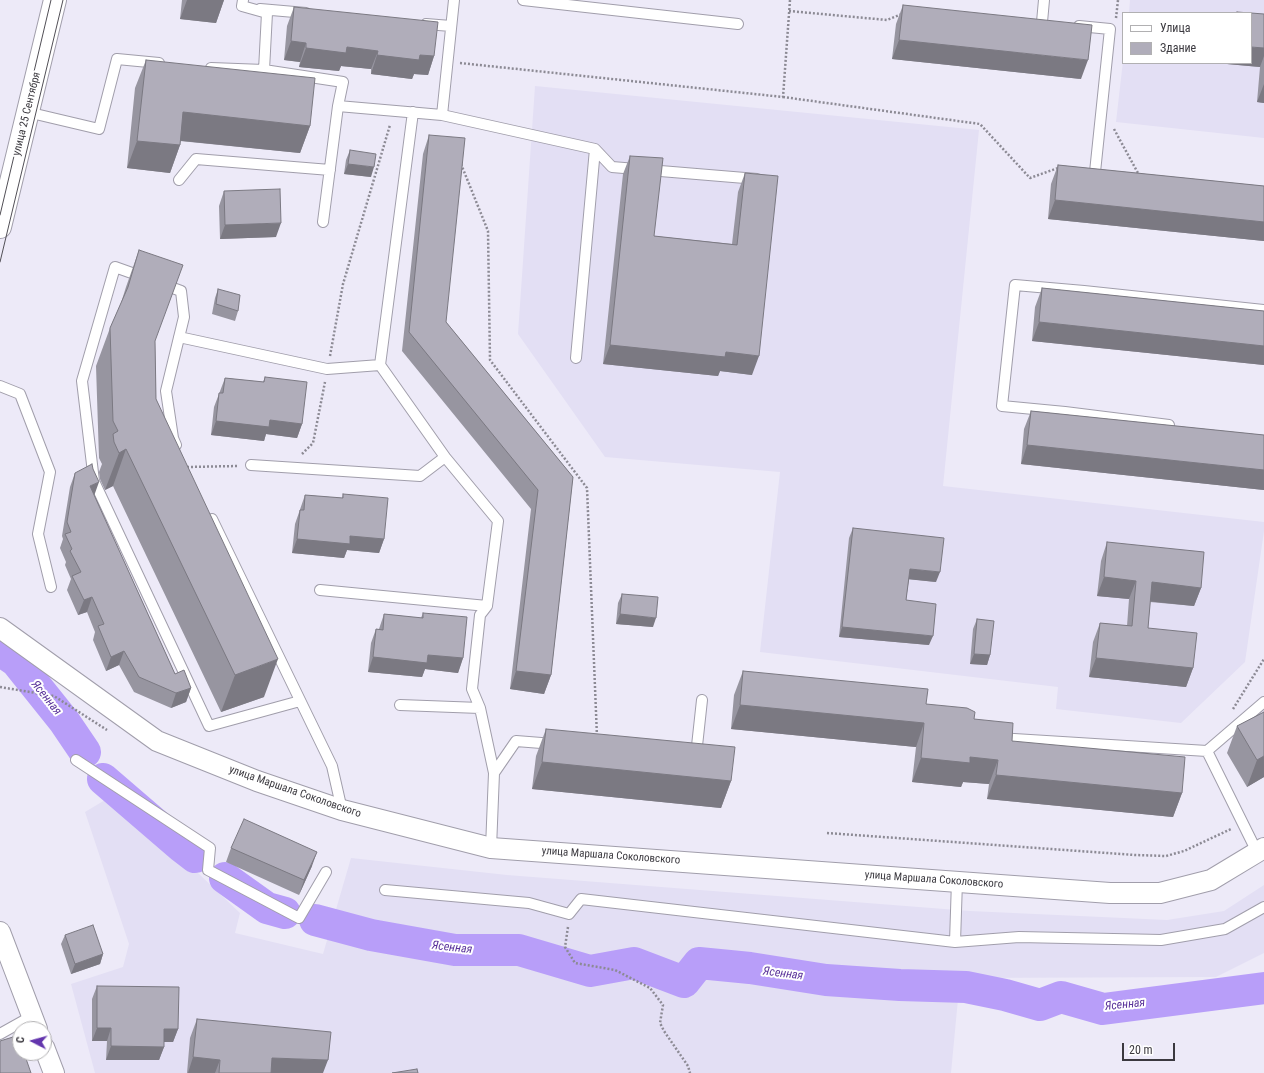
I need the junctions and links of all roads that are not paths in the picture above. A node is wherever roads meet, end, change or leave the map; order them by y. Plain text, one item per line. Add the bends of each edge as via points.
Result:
1 (55, 0) edge
2 (454, 0) edge
3 (523, 0) edge
4 (1044, 0) edge
5 (246, 4) edge
6 (319, 14) edge
7 (1042, 22) edge
8 (412, 23) edge
9 (738, 24) dead end
10 (1072, 25) edge
11 (451, 26) junction
12 (171, 64) edge
13 (202, 68) edge
14 (264, 70) junction
15 (338, 106) junction
16 (27, 112) junction
17 (413, 112) junction
18 (442, 115) junction
19 (595, 149) junction
20 (330, 170) junction
21 (1095, 172) edge
22 (179, 180) dead end
23 (770, 180) edge
24 (323, 222) dead end
25 (0, 227) edge
26 (1264, 310) edge
27 (179, 337) junction
28 (576, 358) dead end
29 (380, 365) junction
30 (0, 386) edge
31 (1180, 427) edge
32 (445, 457) junction
33 (251, 465) road end
34 (187, 467) edge
35 (207, 509) edge
36 (51, 587) dead end
37 (320, 590) dead end
38 (487, 606) junction
39 (0, 628) edge
40 (702, 700) dead end
41 (300, 701) junction
42 (1264, 702) edge
43 (400, 705) dead end
44 (480, 708) junction
45 (987, 737) edge
46 (560, 744) edge
47 (1208, 751) junction
48 (680, 754) edge
49 (76, 760) dead end
50 (494, 773) junction
51 (342, 810) junction
52 (491, 848) junction
53 (1261, 850) edge
54 (326, 872) dead end
55 (956, 881) junction
56 (385, 890) dead end
57 (1264, 907) edge
58 (0, 932) edge
59 (955, 942) junction
60 (35, 1021) edge
61 (12, 1030) edge
62 (0, 1034) edge
63 (49, 1061) edge
64 (54, 1073) edge

1 - 16 main road, улица 25 Сентября
2 - 11 lane
3 - 9 lane
4 - 7 lane
5 - 6 lane
5 - 14 lane via 267,13
8 - 11 lane
10 - 21 lane via 1110,29
11 - 18 lane
12 - 16 lane via 116,59 99,129
13 - 14 lane
14 - 15 lane via 343,82
15 - 17 lane
15 - 20 lane
16 - 25 main road, улица 25 Сентября
17 - 18 lane
17 - 29 lane
18 - 19 lane
19 - 23 lane via 612,167
19 - 28 lane
20 - 22 lane via 196,159
20 - 24 lane
26 - 31 lane via 1015,286 1002,406
27 - 29 lane via 327,369
27 - 34 lane via 166,391 173,438
27 - 41 lane via 184,317 181,291 115,267 82,381 94,481 209,726
29 - 32 lane
30 - 36 lane via 20,394 50,472 38,534
32 - 33 lane via 420,476
32 - 38 lane via 498,521
35 - 41 lane
37 - 38 lane
38 - 44 lane via 480,615 472,689
39 - 51 street, улица Маршала Соколовского via 157,741 257,781
40 - 48 lane via 696,755
41 - 51 lane via 332,766
42 - 47 lane
43 - 44 lane
44 - 50 lane
45 - 47 lane
46 - 50 lane via 516,741
47 - 53 lane via 1243,824
49 - 54 lane via 210,848 208,870 299,918
50 - 52 lane
51 - 52 street, улица Маршала Соколовского
52 - 55 street, улица Маршала Соколовского
53 - 55 street, улица Маршала Соколовского via 1211,880 1160,893 1110,893
55 - 59 lane
56 - 59 lane via 529,903 569,914 582,899
57 - 59 lane via 1225,929 1161,940 1018,937
58 - 60 street
61 - 62 lane
63 - 64 street

